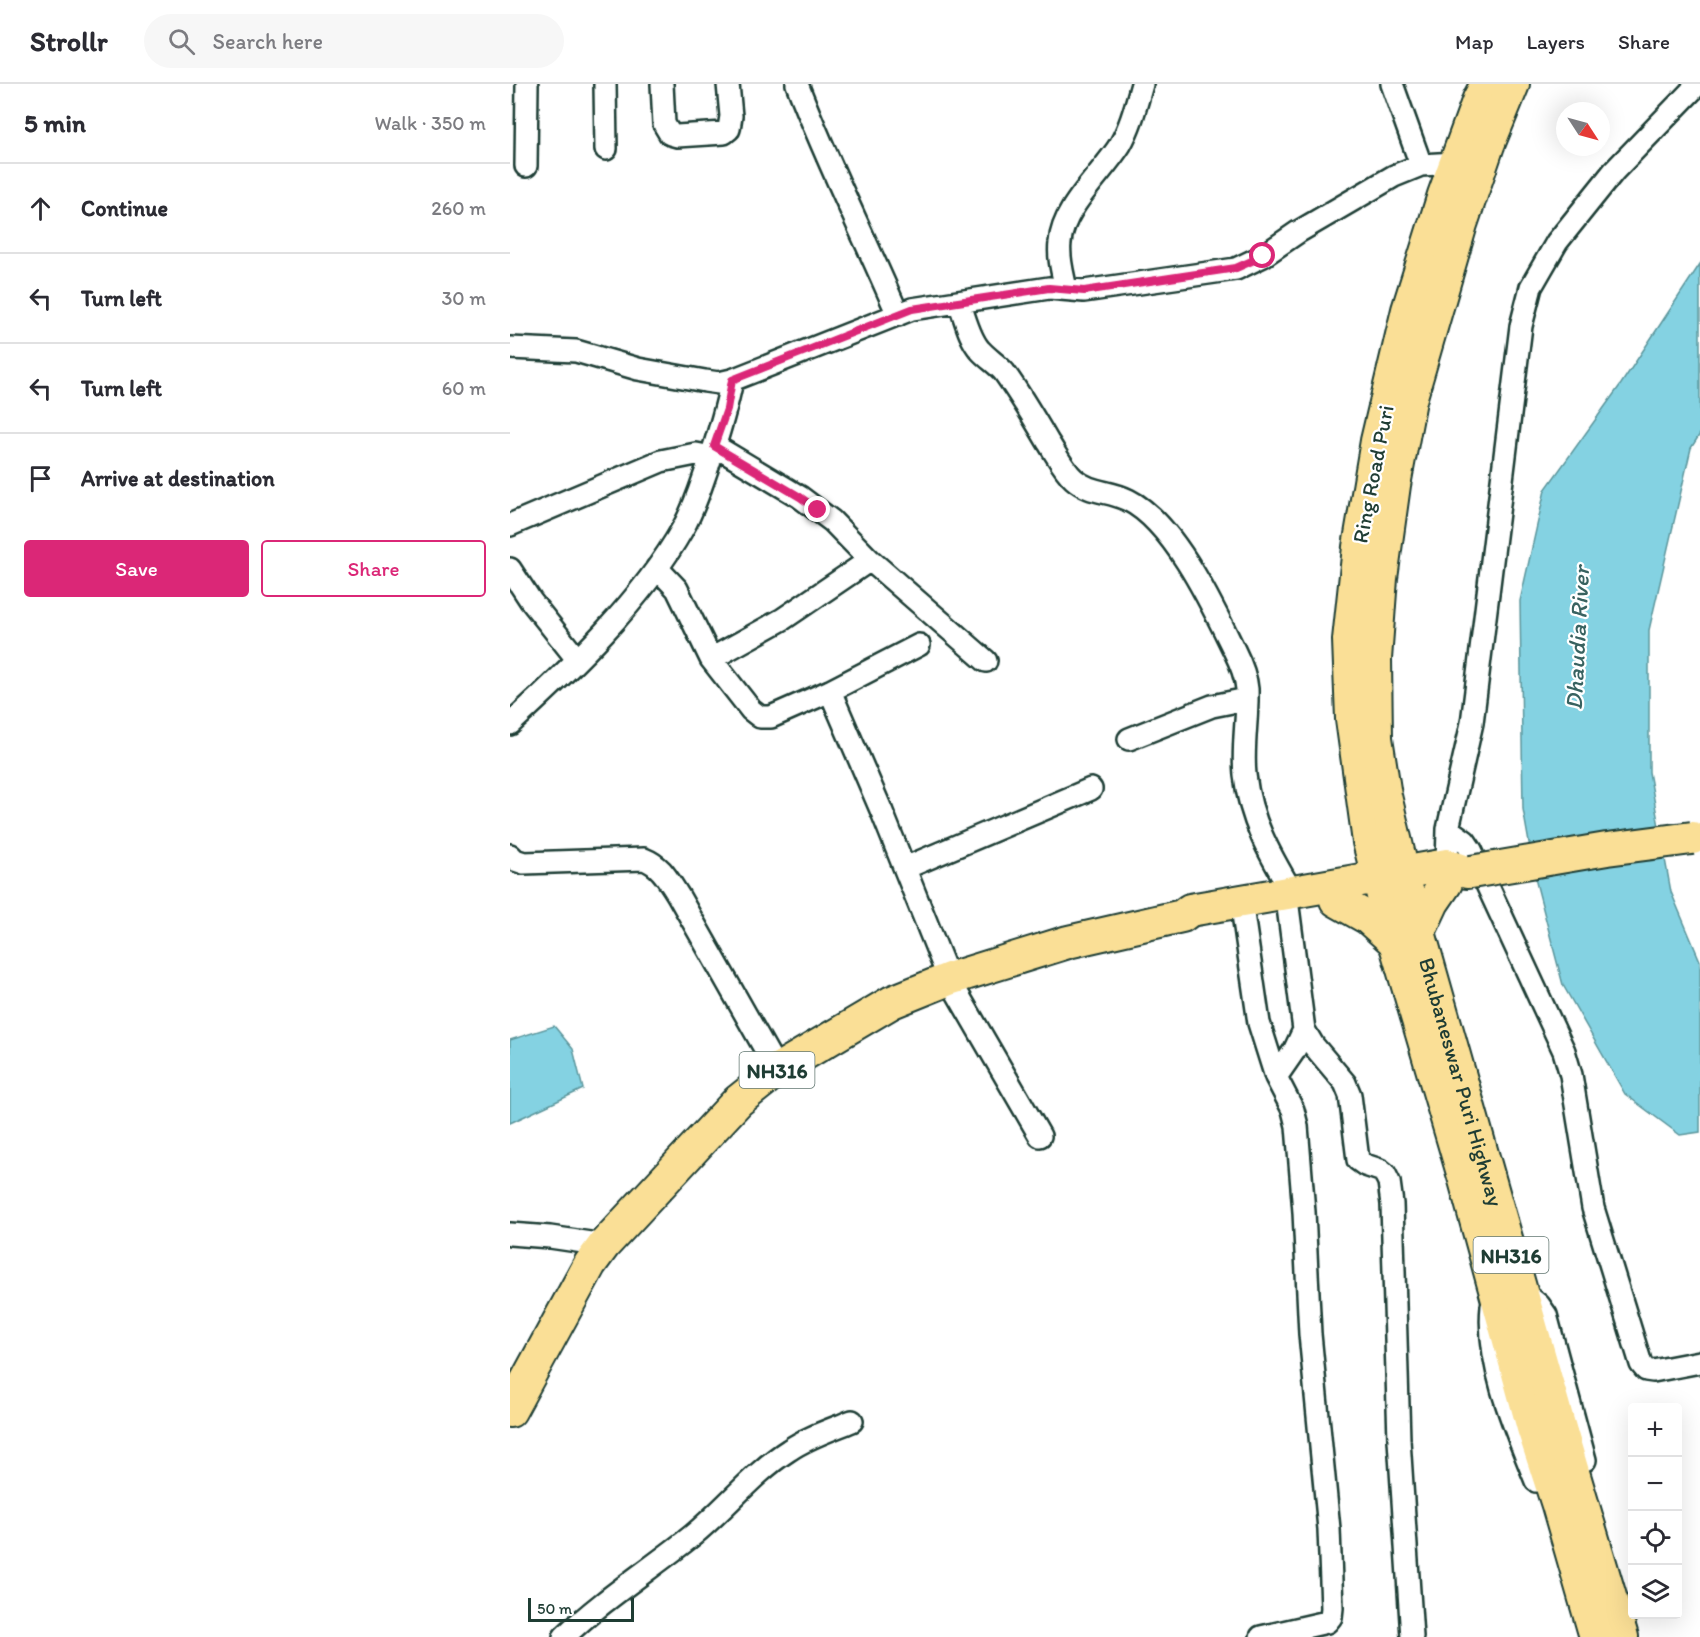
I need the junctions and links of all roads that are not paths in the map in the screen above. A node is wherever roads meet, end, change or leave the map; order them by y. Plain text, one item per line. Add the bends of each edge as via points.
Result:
1 (527, 84) edge
2 (605, 84) edge
3 (662, 84) edge
4 (728, 84) edge
5 (797, 84) edge
6 (1142, 84) edge
7 (1392, 84) edge
8 (1487, 84) edge
9 (1514, 84) edge
10 (1698, 84) edge
11 (606, 149) dead end
12 (1456, 163) junction
13 (1420, 165) junction
14 (526, 166) dead end
15 (1066, 290) junction
16 (959, 302) junction
17 (898, 315) junction
18 (510, 348) edge
19 (732, 380) junction
20 (713, 451) junction
21 (510, 525) edge
22 (870, 560) junction
23 (657, 568) junction
24 (510, 569) edge
25 (919, 645) dead end
26 (578, 659) junction
27 (711, 659) junction
28 (986, 662) dead end
29 (830, 691) junction
30 (1246, 699) junction
31 (510, 724) edge
32 (1129, 739) dead end
33 (1091, 789) dead end
34 (1448, 829) junction
35 (1380, 833) junction
36 (1696, 837) edge
37 (510, 855) edge
38 (905, 868) junction
39 (1454, 872) junction
40 (1392, 883) junction
41 (1336, 892) junction
42 (1290, 900) junction
43 (1243, 914) junction
44 (1182, 916) junction
45 (1407, 937) junction
46 (949, 979) junction
47 (1304, 1030) junction
48 (777, 1070) junction
49 (1276, 1077) junction
50 (1040, 1136) dead end
51 (510, 1234) edge
52 (604, 1245) junction
53 (1507, 1289) junction
54 (1700, 1362) edge
55 (510, 1411) edge
56 (852, 1421) dead end
57 (1571, 1504) junction
58 (564, 1637) edge
59 (1261, 1637) edge
60 (1412, 1637) edge
61 (1596, 1637) edge
62 (1622, 1637) edge

1 - 14 street
2 - 11 street
3 - 4 street via 664,124 670,134 677,136 724,133 729,129 732,116
5 - 17 street
6 - 15 street via 1133,118 1120,144 1066,220 1060,242
7 - 13 street
8 - 12 highway, Ring Road Puri
9 - 35 highway, Ring Road Puri via 1488,145 1439,296 1410,400 1394,485 1381,578 1376,659
10 - 34 street via 1614,171 1557,242 1531,287 1521,326 1472,723
12 - 13 street
12 - 35 highway, Ring Road Puri via 1408,310 1377,441 1359,547 1349,640 1352,719
13 - 15 street via 1394,176 1263,256 1236,268 1084,291
15 - 16 street via 1040,289
16 - 17 street
16 - 30 street via 976,345 1004,372 1072,478 1095,491 1128,499 1146,512 1184,558 1243,671
17 - 19 street
18 - 19 street via 576,351 638,369 719,383
19 - 20 street
20 - 21 street via 661,461
20 - 22 street via 800,497
20 - 23 street via 693,508
22 - 27 street via 783,619
22 - 28 street
23 - 26 street
23 - 27 street via 676,589
24 - 26 street
25 - 29 street
26 - 31 street
27 - 29 street via 760,717 771,717
29 - 38 street
30 - 32 street via 1212,706
30 - 42 street via 1245,774 1250,807
33 - 38 street
34 - 39 street
34 - 54 street via 1471,850 1564,1051 1593,1208 1641,1364 1653,1371
35 - 39 highway
35 - 40 highway, Ring Road Puri
35 - 41 highway
36 - 39 highway, NH316, bridge
37 - 48 street via 524,863 644,859 654,863 678,895
38 - 46 street
39 - 40 highway, NH316
39 - 45 highway
40 - 41 highway, NH316
40 - 45 highway, Bhubaneswar Puri Highway / NH316
41 - 42 highway, NH316
41 - 45 highway via 1368,918
42 - 43 highway, NH316
42 - 44 highway, NH316 via 1190,910
42 - 47 street
43 - 44 highway, NH316 via 1192,921
43 - 49 street via 1259,1023
44 - 46 highway, NH316 via 1068,942
45 - 53 highway, Bhubaneswar Puri Highway / NH316
46 - 48 highway, NH316 via 892,1002
46 - 50 street
47 - 49 street
47 - 60 street via 1350,1095 1358,1160 1380,1170 1389,1182 1396,1283 1399,1440
48 - 52 highway, NH316 via 738,1101
49 - 59 street via 1297,1126 1332,1608 1327,1622
51 - 52 street
52 - 55 highway, NH316
53 - 57 highway, Bhubaneswar Puri Highway / NH316
53 - 57 street, Bhubaneswar Puri Highway via 1490,1321 1491,1345 1514,1426 1545,1495
56 - 58 street via 789,1450 695,1534
57 - 61 highway, Bhubaneswar Puri Highway / NH316
57 - 62 highway, Bhubaneswar Puri Highway / NH316

